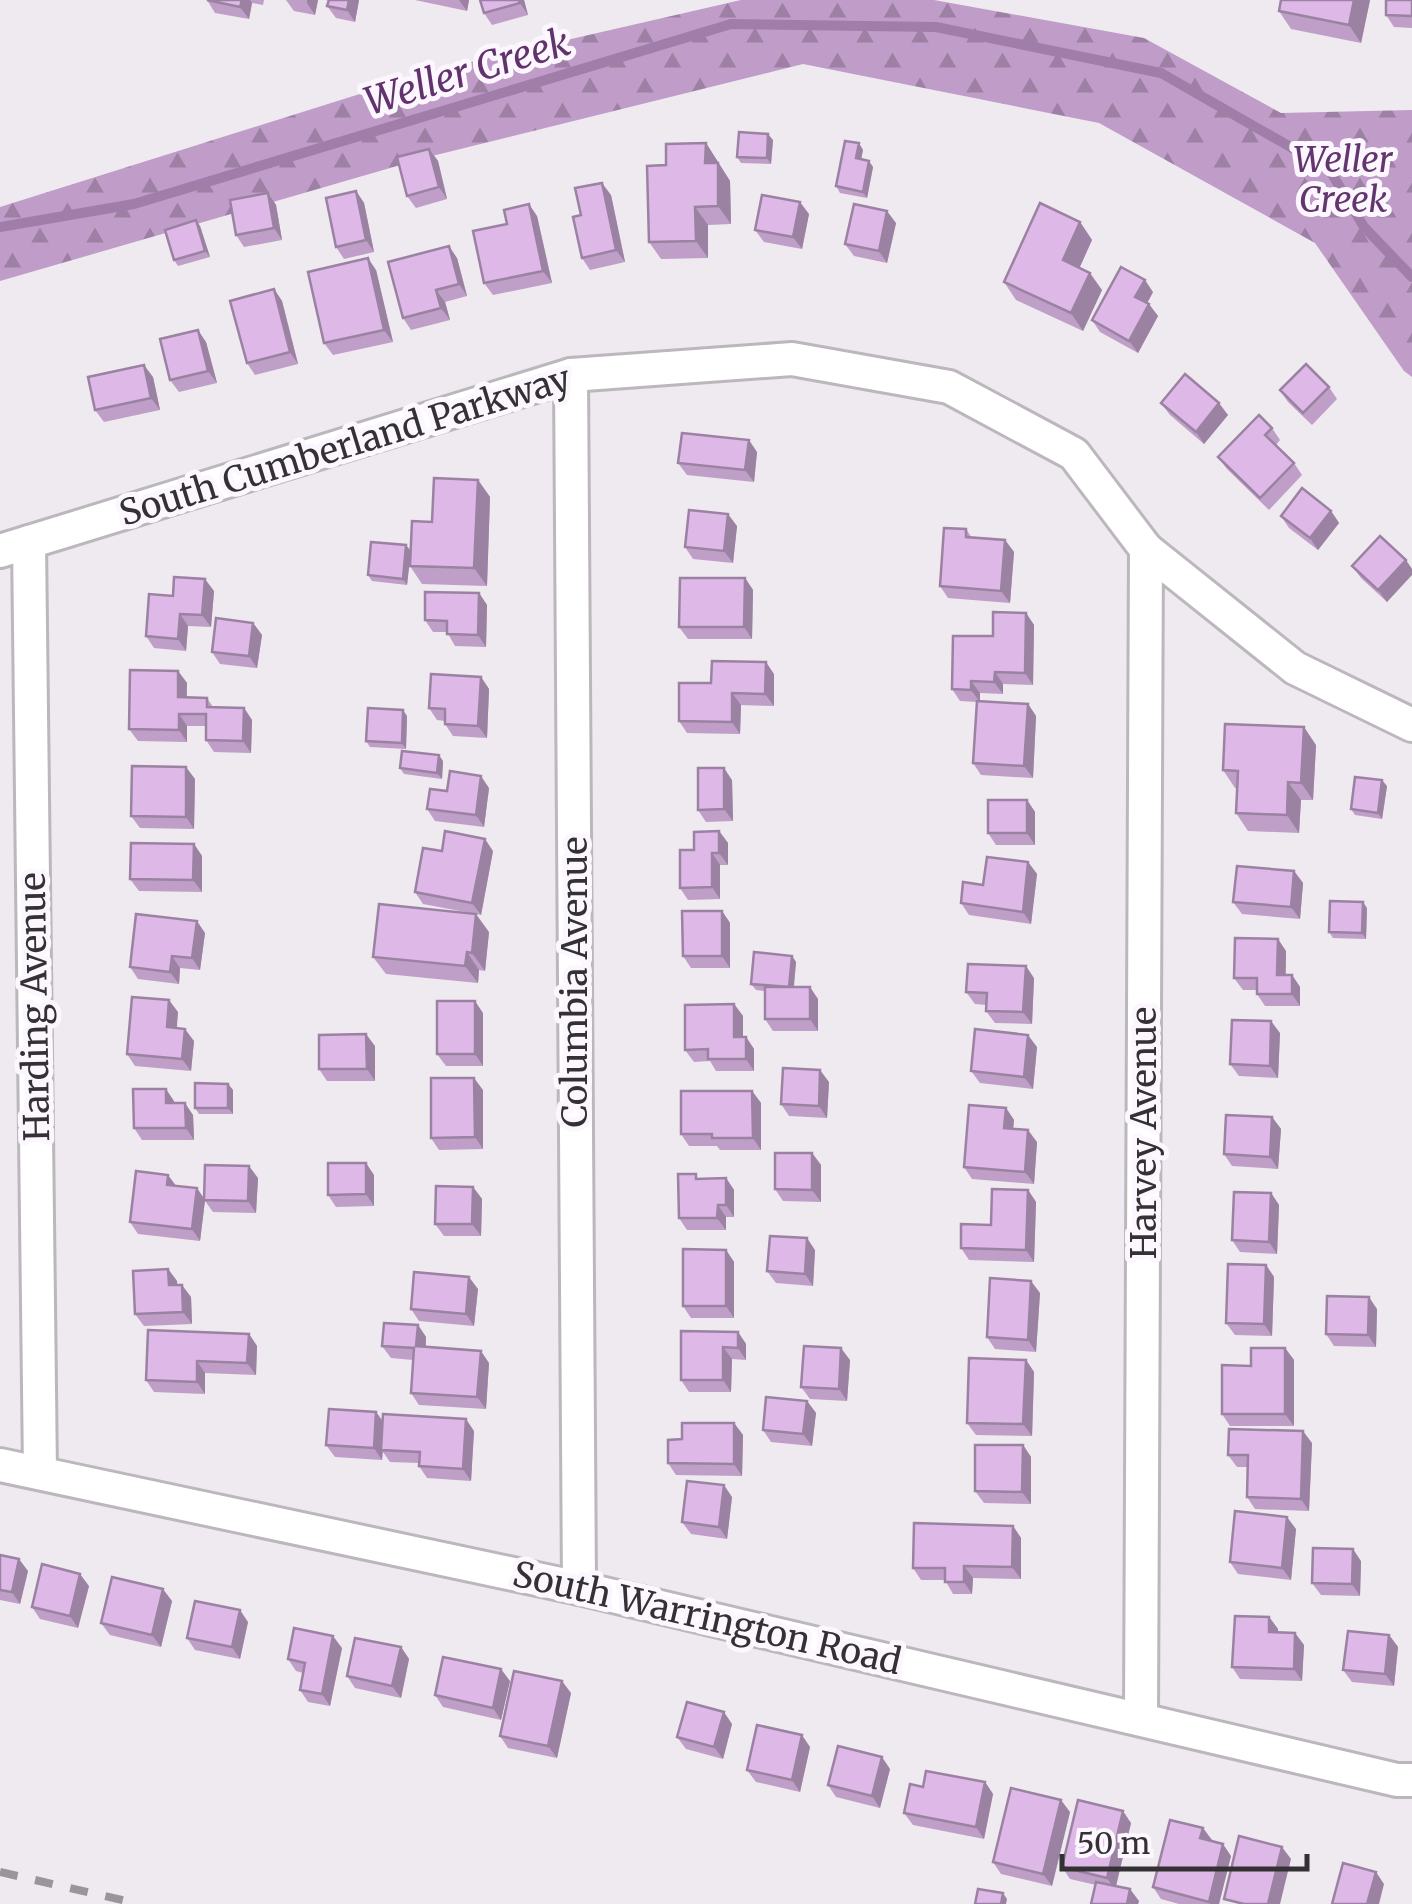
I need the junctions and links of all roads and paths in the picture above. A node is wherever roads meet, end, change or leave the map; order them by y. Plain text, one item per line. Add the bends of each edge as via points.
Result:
1 (571, 375) junction
2 (14, 546) edge
3 (1146, 550) junction
4 (1412, 726) edge
5 (0, 1465) edge
6 (40, 1472) junction
7 (579, 1588) junction
8 (1141, 1717) junction
9 (1412, 1780) edge

1 - 2 street, South Cumberland Parkway
1 - 3 street, South Cumberland Parkway via 792,358 950,387 1074,454
1 - 7 street, Columbia Avenue
2 - 6 street, Harding Avenue
3 - 4 street, South Cumberland Parkway via 1295,668
3 - 8 street, Harvey Avenue
5 - 6 street, South Warrington Road
6 - 7 street, South Warrington Road
7 - 8 street, South Warrington Road
8 - 9 street, South Warrington Road

